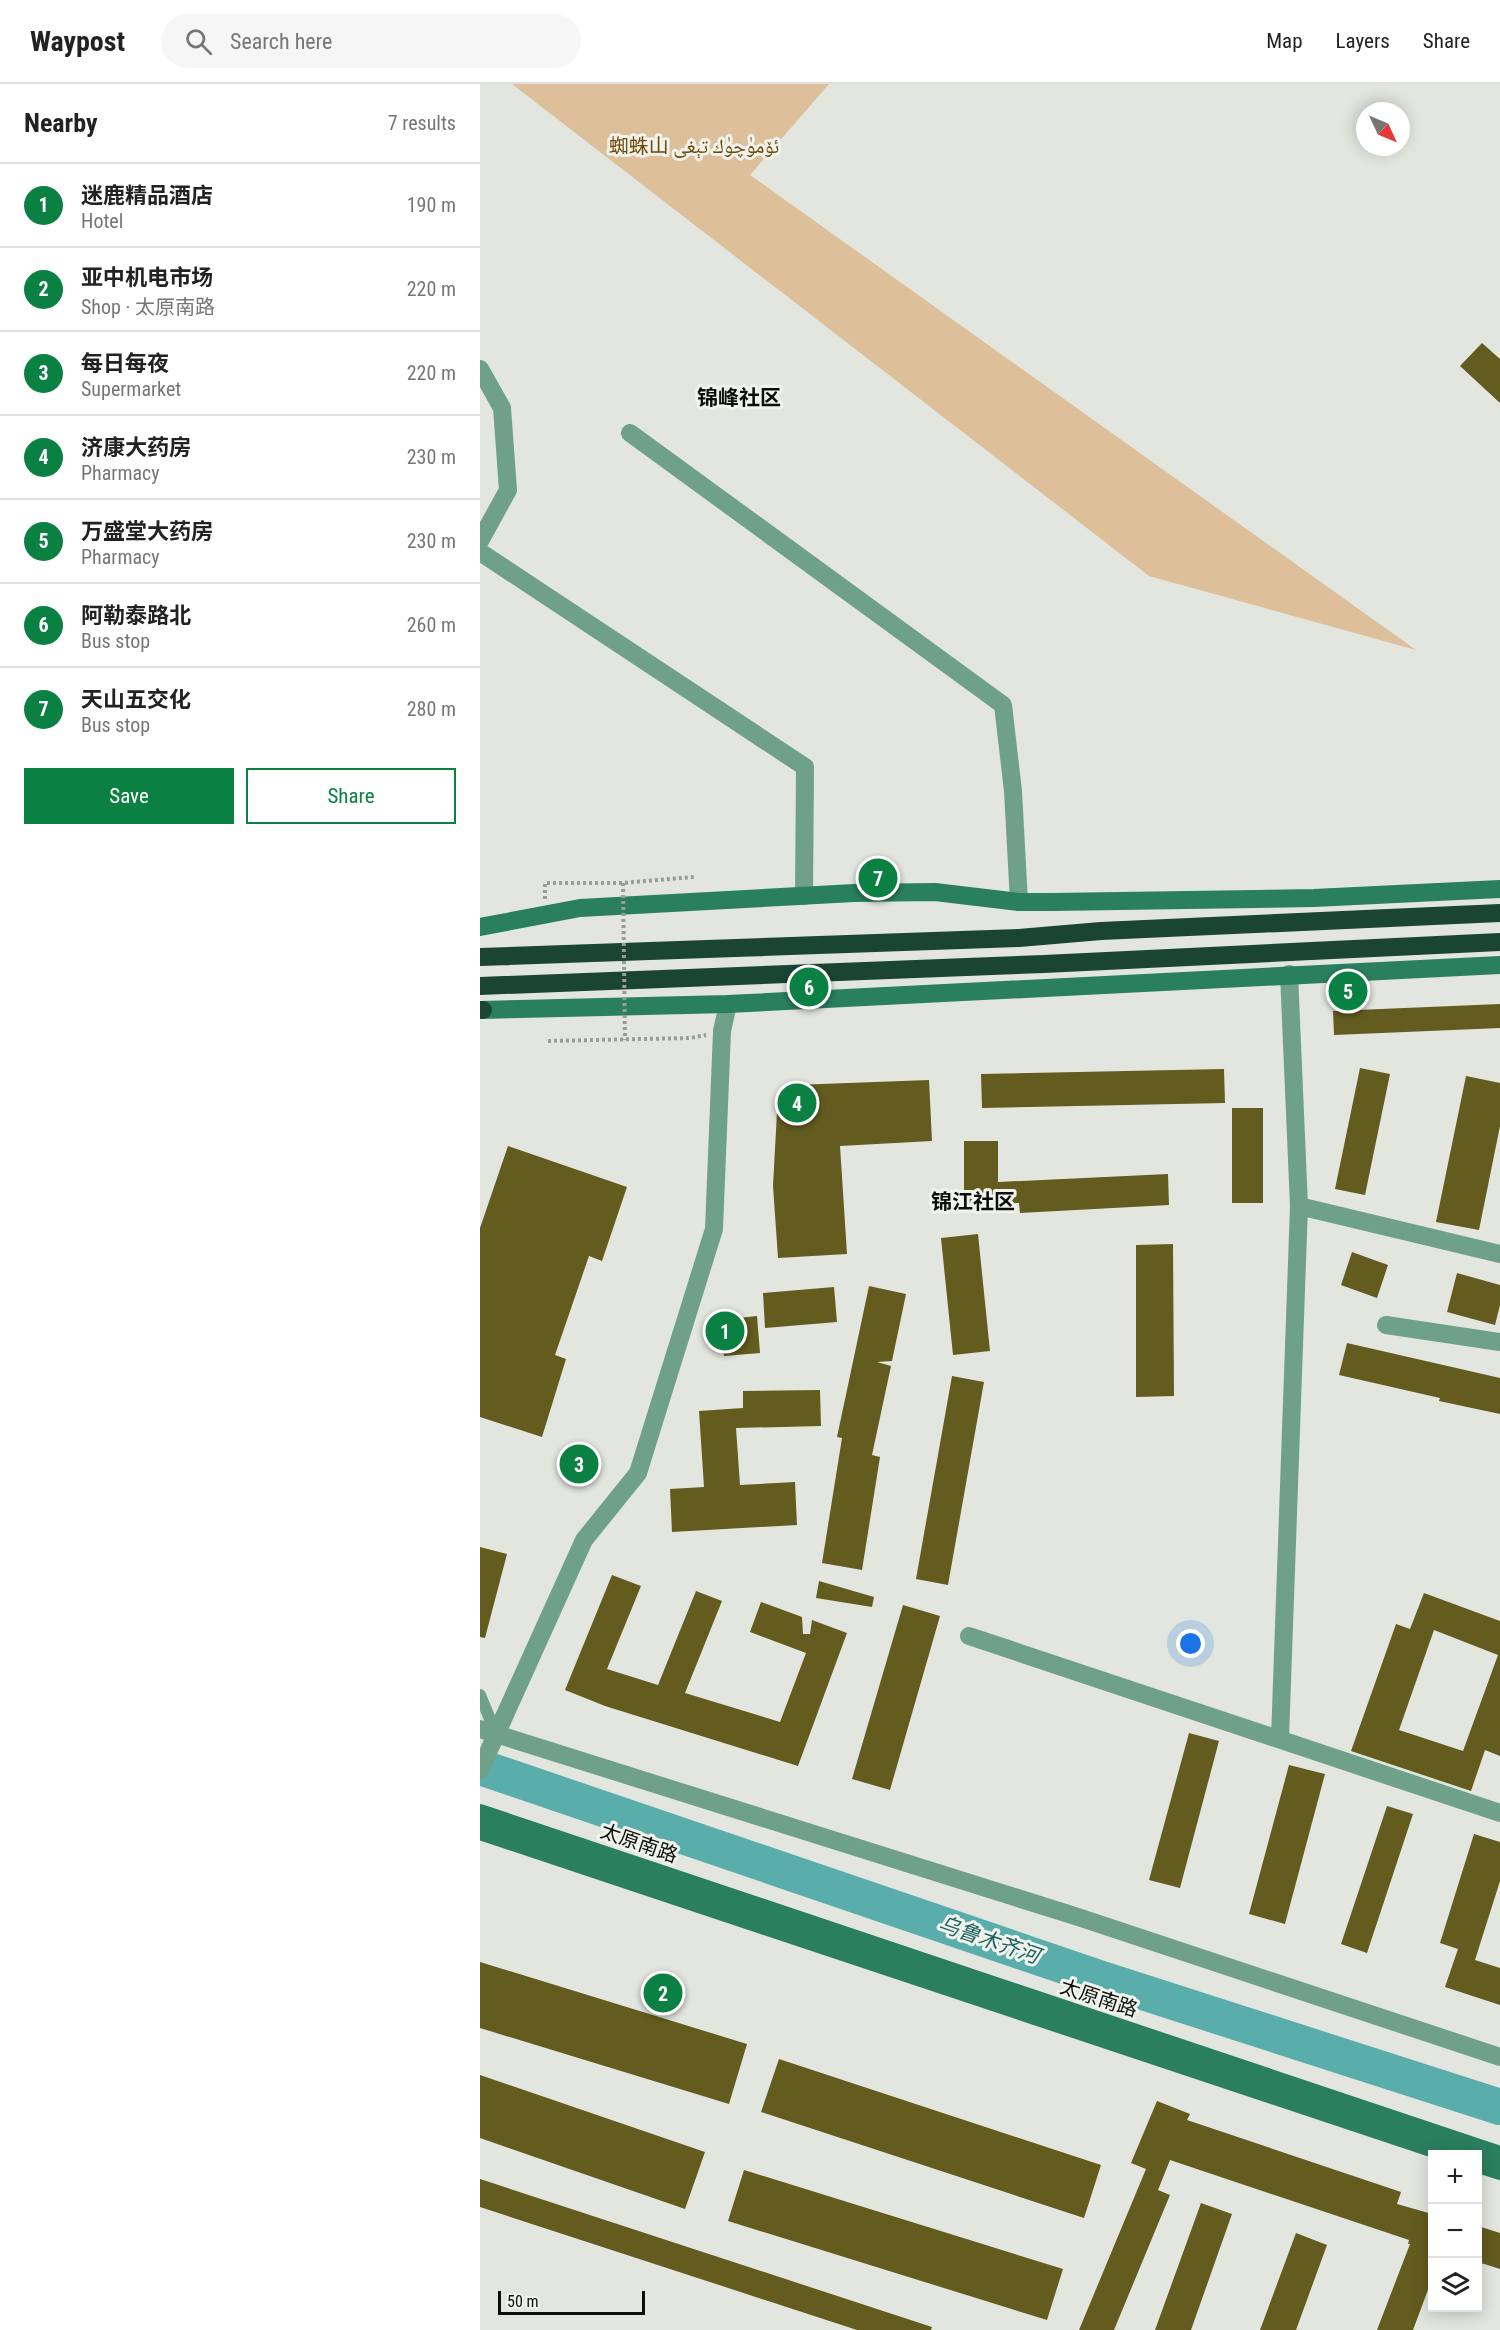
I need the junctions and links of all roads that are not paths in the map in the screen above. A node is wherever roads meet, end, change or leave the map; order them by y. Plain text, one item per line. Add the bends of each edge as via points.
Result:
1 (480, 369) edge
2 (630, 433) dead end
3 (480, 541) edge
4 (480, 552) edge
5 (1500, 889) edge
6 (804, 896) junction
7 (1019, 902) junction
8 (1500, 913) edge
9 (480, 927) edge
10 (1500, 942) edge
11 (480, 957) edge
12 (1500, 965) edge
13 (1289, 974) junction
14 (480, 986) edge
15 (728, 1004) junction
16 (481, 1010) edge
17 (1299, 1206) junction
18 (1500, 1254) edge
19 (1386, 1325) dead end
20 (1500, 1342) edge
21 (969, 1636) dead end
22 (480, 1695) edge
23 (489, 1736) edge
24 (1280, 1738) junction
25 (480, 1770) edge
26 (480, 1813) edge
27 (1500, 1813) edge
28 (480, 1831) edge
29 (1500, 2057) edge
30 (1437, 2150) edge
31 (1500, 2155) edge
32 (1482, 2165) edge
33 (1500, 2171) edge

1 - 3 street via 502,408 508,489
2 - 7 street via 1003,705 1013,791
4 - 6 street via 806,767
5 - 7 main road via 1314,898
6 - 7 main road via 935,892
6 - 9 main road via 580,908
8 - 11 highway via 1018,938
10 - 14 highway
12 - 13 main road
13 - 15 main road
13 - 17 street
15 - 16 main road
15 - 23 street via 722,1031 714,1229 638,1473 584,1540
17 - 18 street
17 - 24 street
19 - 20 street
21 - 24 street
22 - 23 lane
23 - 25 street
23 - 29 street via 1075,1916
24 - 27 street
26 - 31 main road, 太原南路
28 - 30 main road
32 - 33 main road

